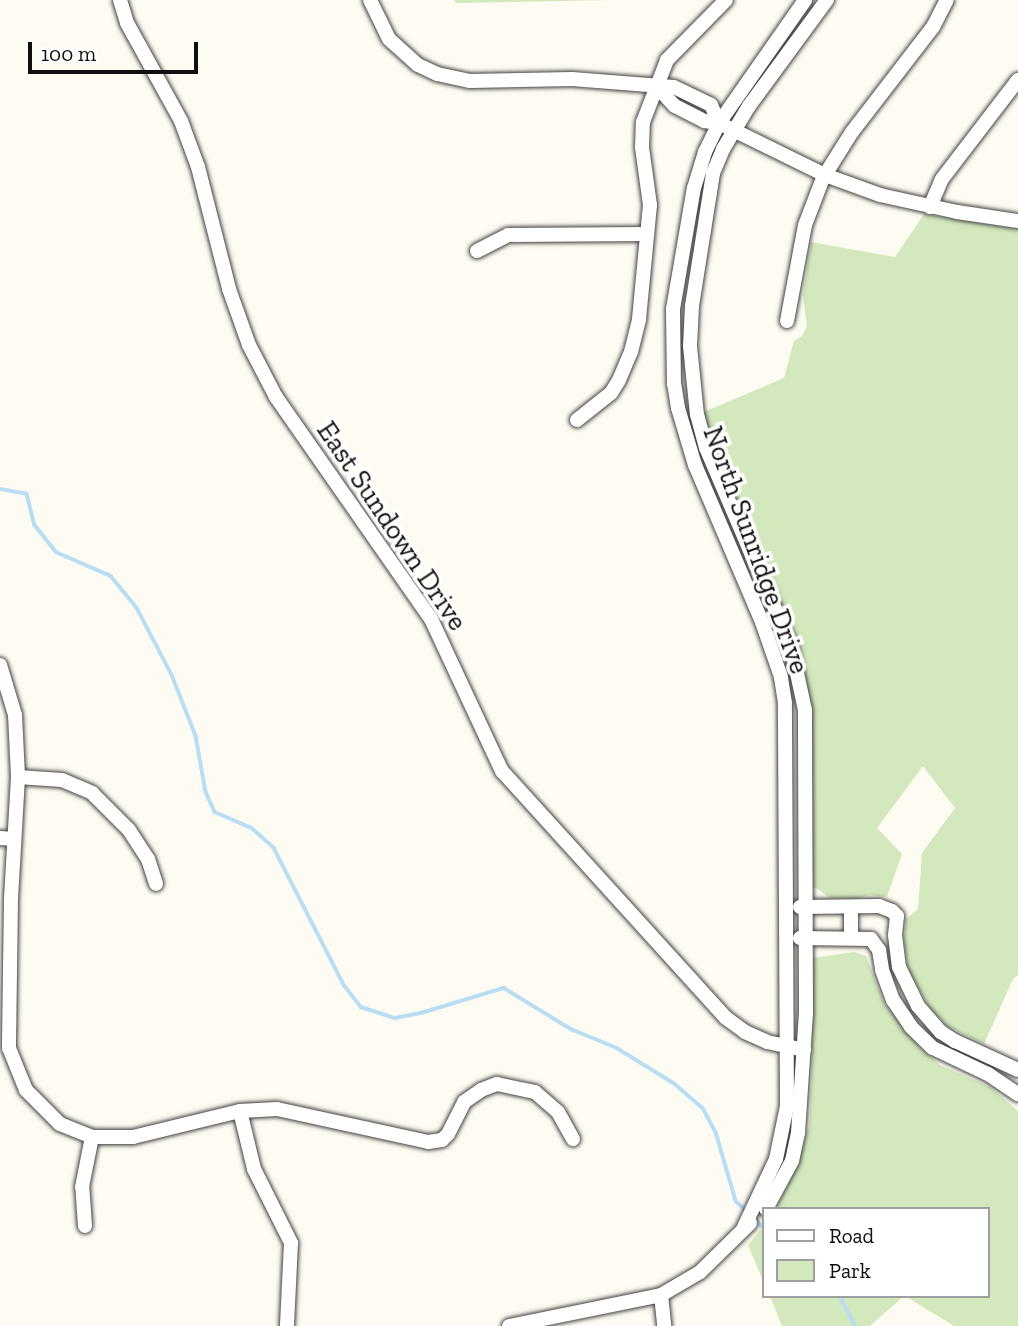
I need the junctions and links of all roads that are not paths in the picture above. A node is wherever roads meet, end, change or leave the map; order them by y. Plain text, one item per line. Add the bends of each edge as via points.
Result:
1 (120, 0) edge
2 (370, 0) edge
3 (726, 0) edge
4 (804, 0) edge
5 (827, 0) edge
6 (943, 1) edge
7 (1018, 80) edge
8 (657, 87) junction
9 (694, 96) junction
10 (686, 112) junction
11 (719, 124) junction
12 (733, 131) junction
13 (825, 175) junction
14 (930, 206) junction
15 (1018, 221) edge
16 (648, 234) junction
17 (477, 251) dead end
18 (787, 321) dead end
19 (577, 420) dead end
20 (2, 673) edge
21 (18, 777) junction
22 (7, 839) edge
23 (156, 884) dead end
24 (788, 906) junction
25 (807, 907) junction
26 (851, 908) junction
27 (5, 920) edge
28 (807, 938) junction
29 (852, 938) junction
30 (788, 939) junction
31 (895, 942) junction
32 (877, 946) junction
33 (788, 1047) junction
34 (804, 1050) junction
35 (1018, 1070) edge
36 (1018, 1094) edge
37 (240, 1111) junction
38 (92, 1138) junction
39 (573, 1139) dead end
40 (767, 1207) edge
41 (762, 1212) edge
42 (85, 1226) dead end
43 (744, 1227) junction
44 (661, 1295) junction
45 (287, 1326) edge
46 (509, 1326) edge
47 (664, 1326) edge

1 - 33 street, East Sundown Drive via 127,23 181,121 198,167 237,316 253,354 276,397 431,619 502,771 726,1017 745,1032
2 - 8 street via 389,39 418,65 437,74 470,81 572,79
3 - 8 street via 667,60
4 - 11 street, North Sunridge Drive
5 - 12 street, North Sunridge Drive
6 - 13 street via 933,27 852,132
7 - 14 street via 942,179
8 - 9 street via 674,87
8 - 10 street via 667,101
8 - 16 street via 642,134 650,205
9 - 10 street
9 - 11 street via 711,105
10 - 11 street
11 - 12 street
11 - 24 street, North Sunridge Drive via 694,187 673,309 674,384 695,465 781,677 787,747
12 - 13 street
12 - 25 street, North Sunridge Drive via 713,173 708,197 692,306 692,376 706,448 783,626 802,688
13 - 14 street via 880,195
13 - 18 street via 804,225
14 - 15 street
16 - 17 street via 508,235
16 - 19 street via 631,352 611,393
20 - 21 street via 15,715
21 - 22 street
21 - 23 street via 62,780 92,793 129,830 148,859
22 - 27 street
24 - 25 street
24 - 30 street, North Sunridge Drive
25 - 26 street
25 - 28 street, North Sunridge Drive
26 - 29 street
26 - 31 street via 879,906 892,911 897,916
27 - 38 street via 9,1048 18,1073 38,1106 60,1124
28 - 29 street
28 - 30 street
28 - 34 street, North Sunridge Drive
29 - 32 street via 871,939
30 - 33 street, North Sunridge Drive
31 - 32 street
31 - 35 street via 906,985 930,1020 955,1041
32 - 36 street via 889,992 911,1027 942,1053
33 - 34 street, East Sundown Drive
33 - 43 street, North Sunridge Drive via 787,1106 776,1159
34 - 40 street, North Sunridge Drive via 792,1161
37 - 38 street via 133,1137
37 - 39 street via 277,1109 428,1143 442,1140 464,1102 481,1090 512,1085 536,1092 548,1102
37 - 45 street via 254,1169 291,1243
38 - 42 street via 82,1187
41 - 43 street, North Sunridge Drive
43 - 44 street, North Sunridge Drive via 700,1272
44 - 46 street, North Sunridge Drive
44 - 47 street

